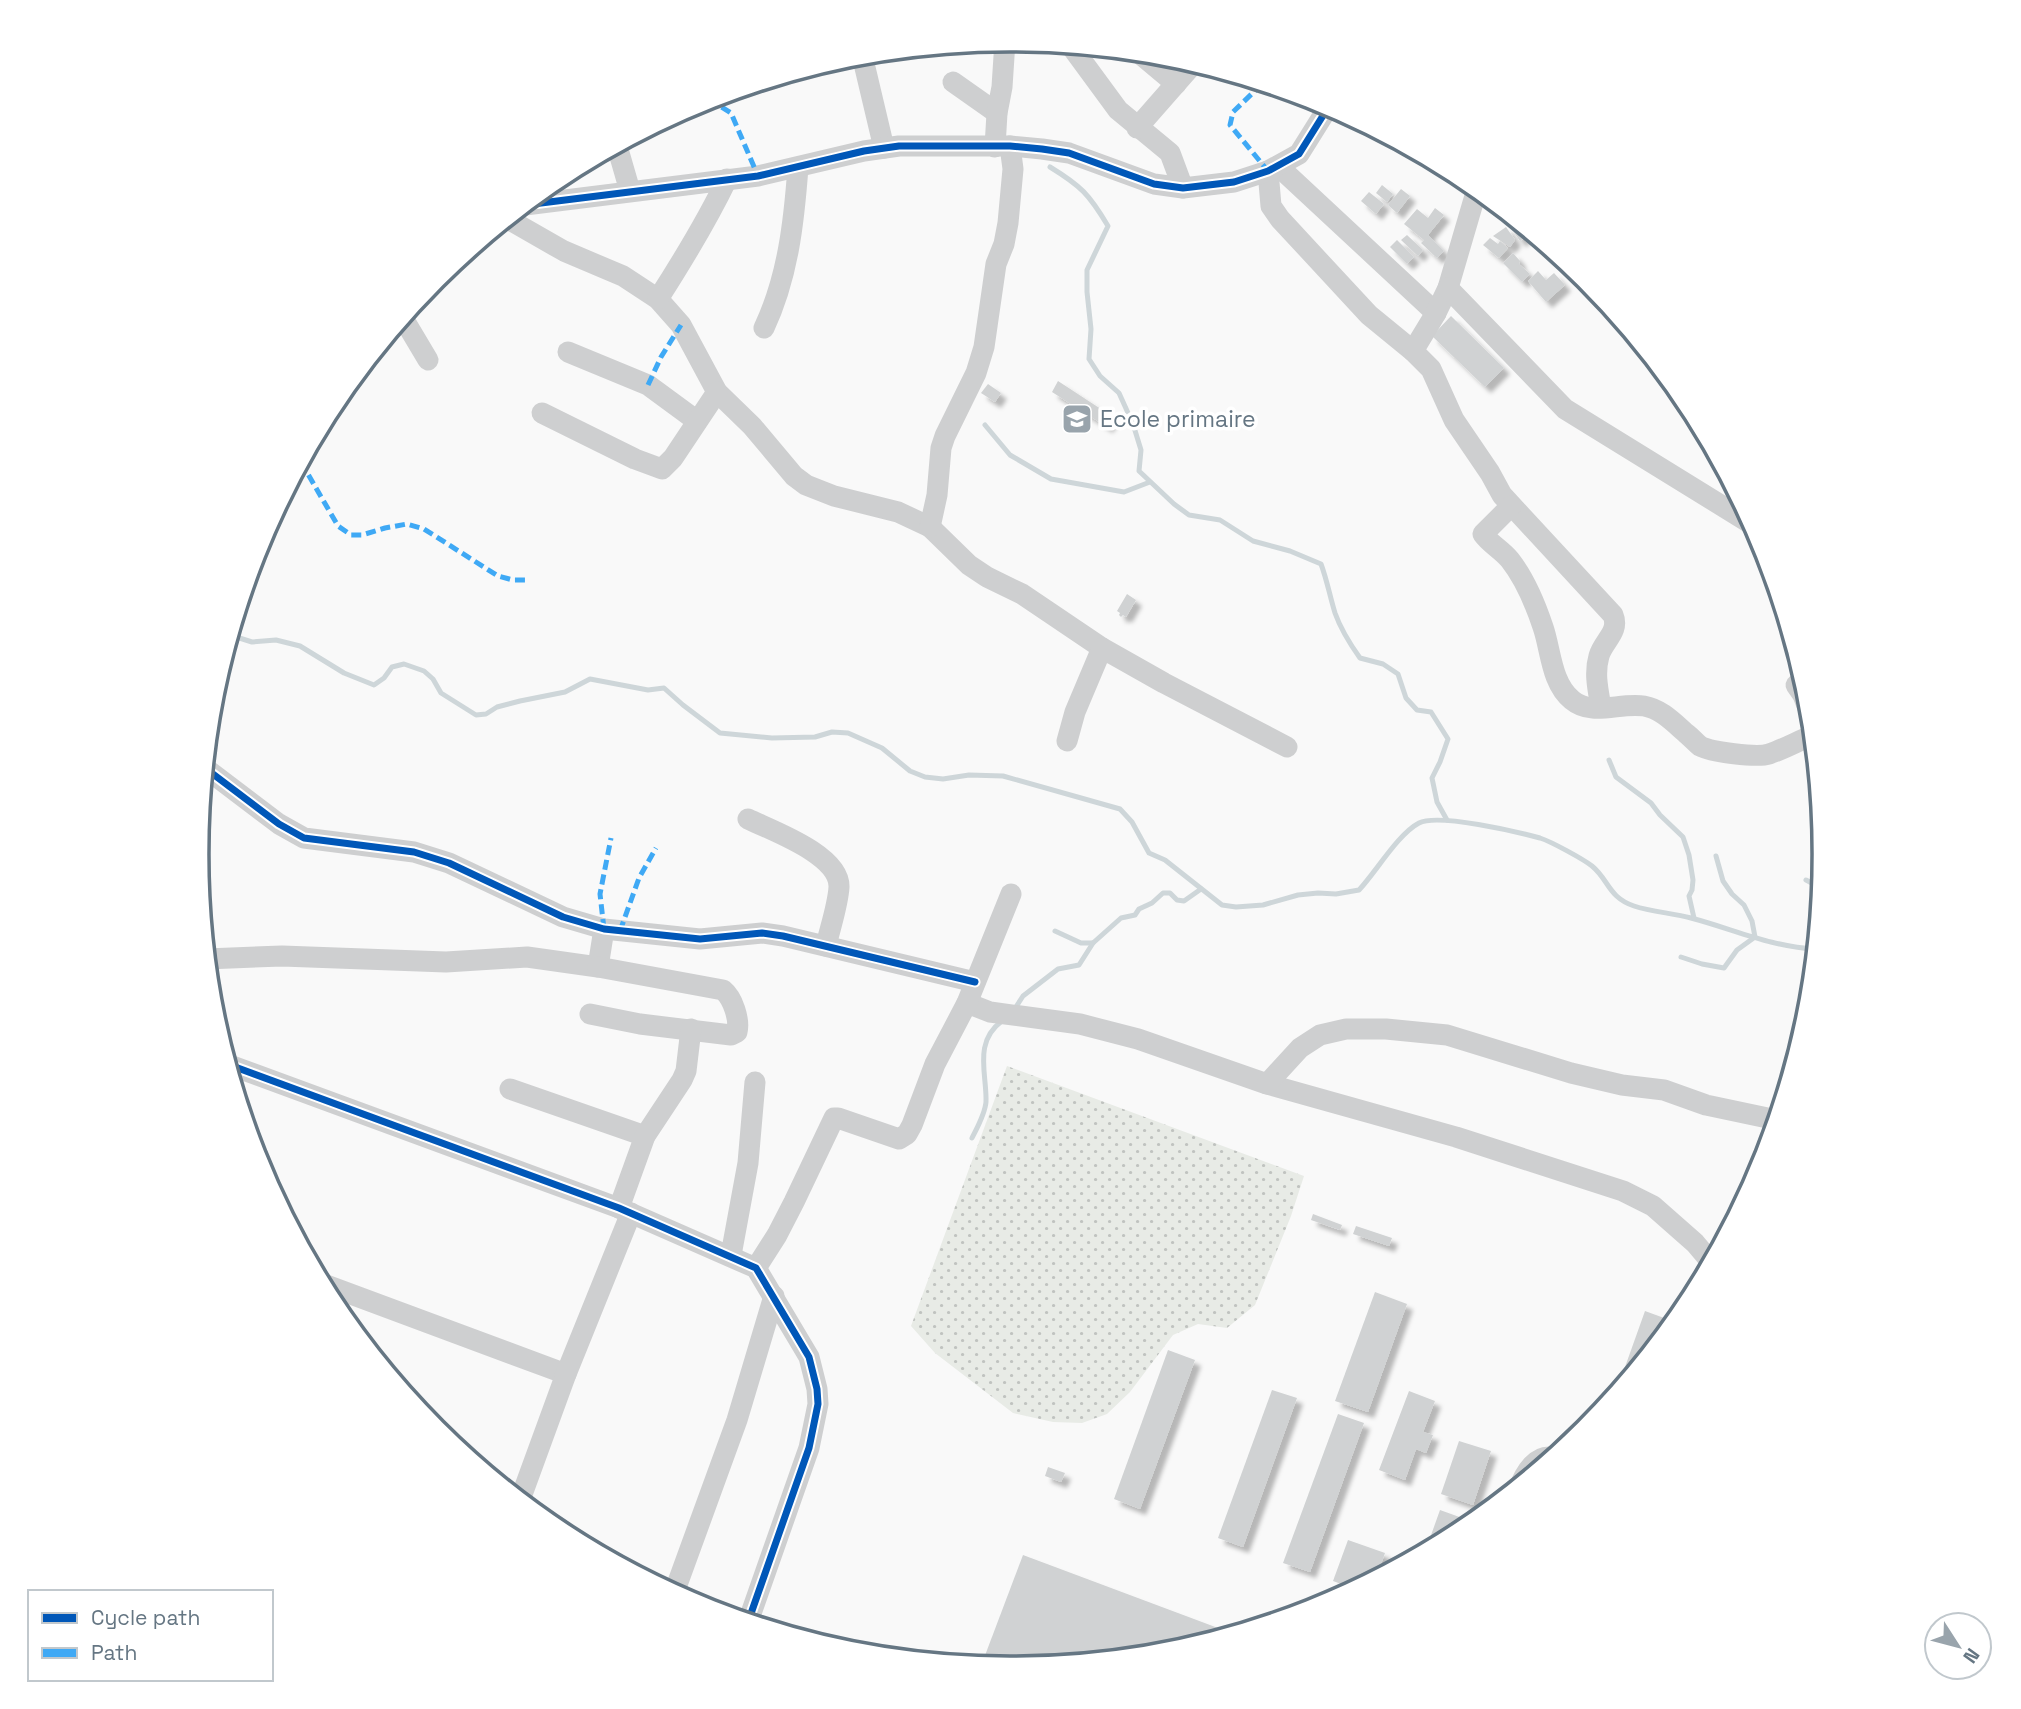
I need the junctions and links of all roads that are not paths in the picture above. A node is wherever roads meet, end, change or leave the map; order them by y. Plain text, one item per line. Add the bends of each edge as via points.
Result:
1 (1004, 52) edge
2 (1077, 55) edge
3 (865, 66) edge
4 (1154, 66) edge
5 (1186, 73) edge
6 (953, 82) dead end
7 (1176, 84) junction
8 (997, 113) junction
9 (1323, 116) edge
10 (1137, 128) junction
11 (1002, 147) junction
12 (884, 148) junction
13 (619, 154) edge
14 (798, 167) junction
15 (1273, 168) junction
16 (727, 179) junction
17 (1183, 188) junction
18 (630, 191) junction
19 (1474, 200) edge
20 (544, 202) edge
21 (516, 223) edge
22 (1448, 288) junction
23 (658, 299) junction
24 (1436, 313) junction
25 (408, 326) edge
26 (764, 328) dead end
27 (1413, 351) junction
28 (568, 352) dead end
29 (428, 359) dead end
30 (717, 392) junction
31 (542, 413) dead end
32 (697, 421) junction
33 (1511, 506) junction
34 (1736, 514) edge
35 (930, 527) junction
36 (1102, 648) junction
37 (1601, 707) junction
38 (1804, 739) edge
39 (1067, 741) dead end
40 (1287, 747) dead end
41 (213, 774) edge
42 (748, 819) dead end
43 (1011, 894) dead end
44 (604, 929) junction
45 (826, 946) junction
46 (215, 956) edge
47 (598, 967) junction
48 (975, 982) junction
49 (967, 1003) junction
50 (590, 1014) dead end
51 (691, 1029) junction
52 (238, 1068) edge
53 (755, 1082) dead end
54 (1267, 1084) junction
55 (510, 1090) dead end
56 (1768, 1118) edge
57 (645, 1136) junction
58 (625, 1210) junction
59 (731, 1255) junction
60 (1706, 1255) edge
61 (756, 1268) junction
62 (337, 1289) edge
63 (774, 1296) junction
64 (566, 1374) junction
65 (1543, 1454) edge
66 (1518, 1475) edge
67 (523, 1492) edge
68 (677, 1583) edge
69 (751, 1613) edge

1 - 8 street
2 - 10 street
3 - 12 street
4 - 7 street
5 - 7 street
6 - 8 street
7 - 10 street
8 - 11 street
9 - 15 street via 1299,155
10 - 17 street via 1170,153
11 - 12 street
11 - 17 street via 1069,153 1154,184
11 - 35 street via 1013,169 1008,223 996,264 982,359 944,436
12 - 14 street
13 - 18 street
14 - 16 street
14 - 26 street via 788,257
15 - 17 street via 1234,182
15 - 24 street
15 - 27 street via 1271,206 1279,219 1369,315
16 - 18 street
16 - 23 street
18 - 20 street
19 - 22 street
21 - 23 street via 564,251 623,276
22 - 24 street
22 - 34 street via 1565,409
23 - 30 street via 681,325
24 - 27 street
25 - 29 street
27 - 33 street via 1431,369 1454,420
28 - 32 street via 648,385
30 - 32 street
30 - 35 street via 806,485 898,512
31 - 32 street via 662,469
33 - 37 street via 1614,615 1614,632 1600,653 1597,668
33 - 37 street via 1483,536 1521,575 1561,688 1584,707
35 - 36 street via 969,565
36 - 39 street
36 - 40 street
37 - 38 street via 1644,706 1664,715 1701,746 1752,756 1767,755
41 - 44 street via 296,835 414,852 449,863 563,917
42 - 45 street via 800,845 834,870 839,886
43 - 48 street
44 - 45 street via 700,939 762,933
44 - 47 street
45 - 48 street
46 - 47 street via 446,962 527,957
47 - 51 street via 728,994 737,1032
48 - 49 street
49 - 54 street via 990,1012 1080,1024 1126,1036
49 - 61 street via 907,1134 899,1139 834,1118
50 - 51 street
51 - 57 street via 686,1071
52 - 58 street
53 - 59 street via 748,1163
54 - 56 street via 1300,1048 1320,1035 1346,1029 1386,1029 1447,1035 1571,1073 1664,1090 1706,1105
54 - 60 street via 1456,1137 1623,1191 1653,1206
55 - 57 street
57 - 58 street
58 - 59 street
58 - 64 street
59 - 61 street
61 - 63 street
62 - 64 street
63 - 68 street via 737,1420
63 - 69 street via 809,1357 818,1405 809,1448
64 - 67 street
65 - 66 lane via 1533,1456

